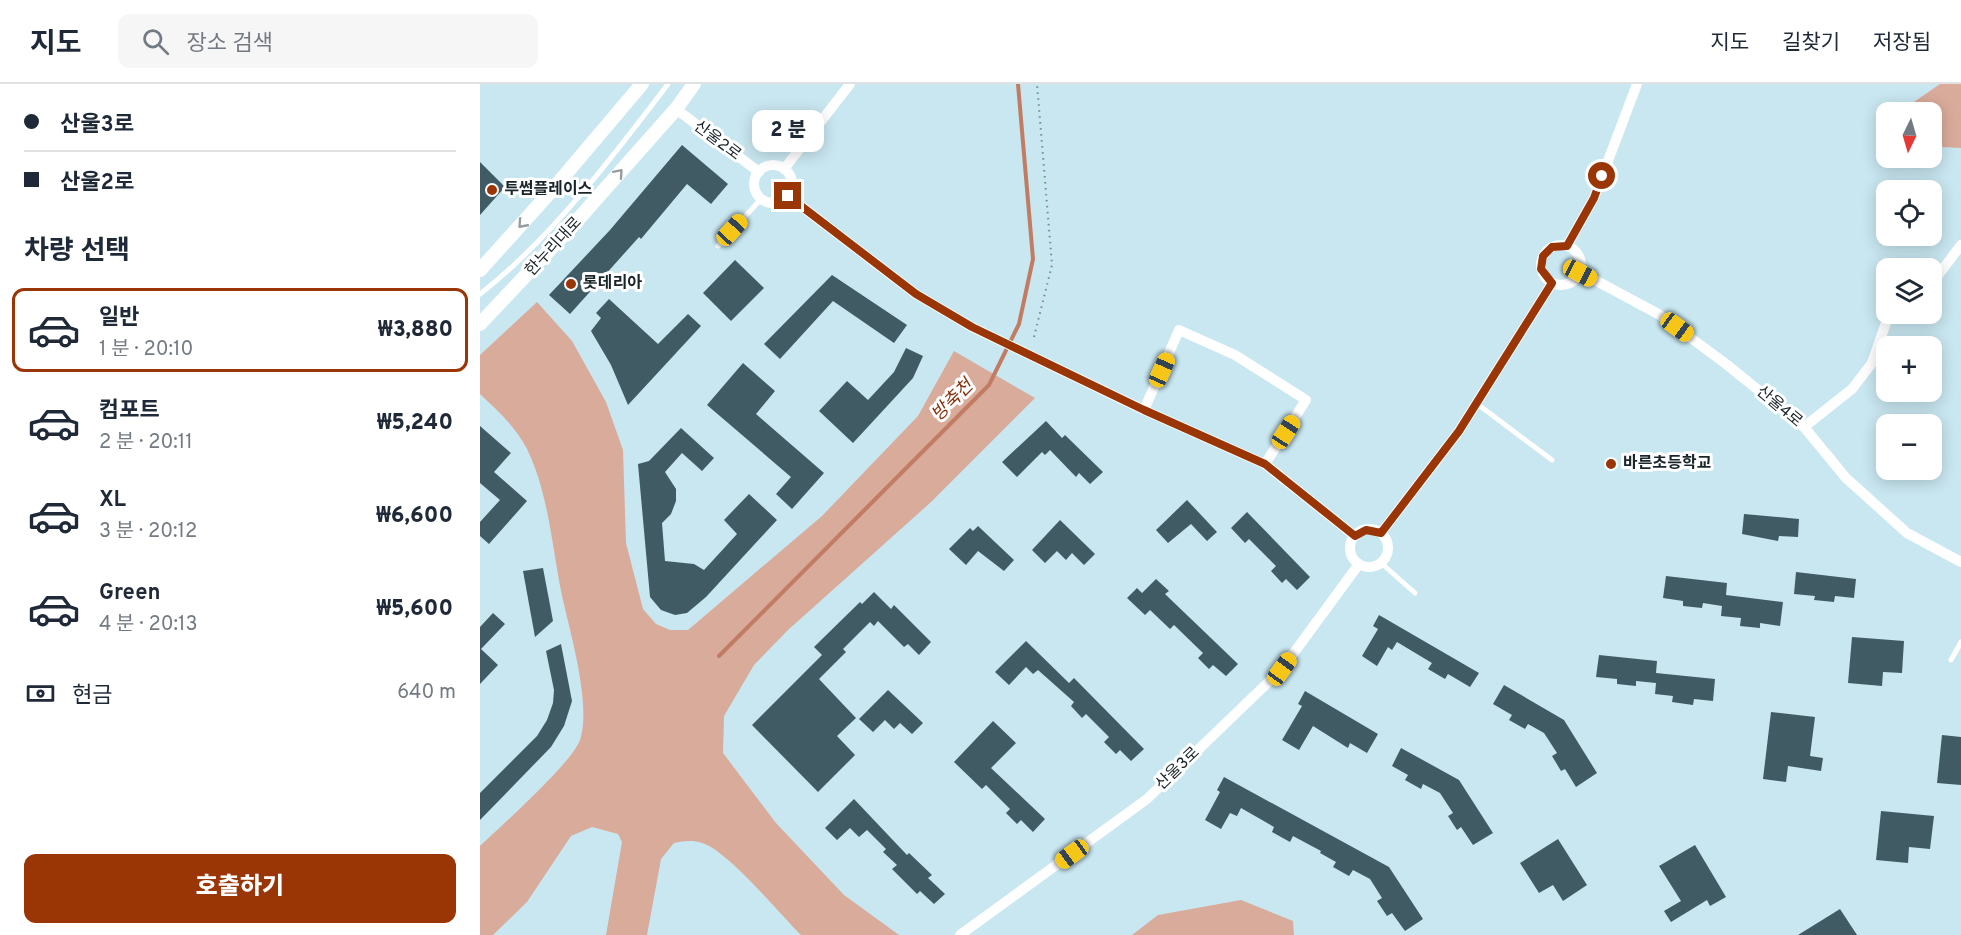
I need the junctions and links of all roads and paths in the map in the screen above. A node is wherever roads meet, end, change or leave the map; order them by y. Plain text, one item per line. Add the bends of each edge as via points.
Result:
1 (642, 84) edge
2 (668, 84) edge
3 (694, 84) edge
4 (850, 84) edge
5 (1037, 84) edge
6 (1637, 84) edge
7 (676, 109) junction
8 (784, 169) junction
9 (759, 172) junction
10 (788, 196) junction
11 (761, 199) junction
12 (1961, 244) edge
13 (718, 246) dead end
14 (1567, 246) junction
15 (480, 270) edge
16 (1942, 270) edge
17 (1580, 273) junction
18 (1552, 283) junction
19 (480, 294) edge
20 (480, 324) edge
21 (1886, 324) edge
22 (1034, 337) dead end
23 (1476, 403) junction
24 (1144, 410) junction
25 (1804, 427) junction
26 (1552, 460) dead end
27 (1265, 464) junction
28 (1381, 533) junction
29 (1355, 536) junction
30 (1961, 562) edge
31 (1382, 563) junction
32 (1359, 564) junction
33 (1415, 593) dead end
34 (1961, 642) edge
35 (1951, 660) dead end
36 (960, 935) edge

1 -> 15 street
2 - 19 lane via 563,212 508,272
3 - 7 street, 한누리대로
4 - 8 street
5 - 22 path via 1052,265
6 - 14 street via 1594,198
7 - 9 street, 산울2로
20 -> 7 street, 한누리대로
8 - 9 street via 770,165
8 - 10 street via 792,183
9 - 11 street via 754,188
10 - 11 street via 773,203
10 - 24 street via 916,294 972,327
11 - 13 lane
12 - 16 street
14 - 17 street via 1580,257
14 - 18 street via 1552,247 1543,256 1541,269
17 - 18 street via 1567,285
17 - 25 street, 산울4로 via 1660,315
18 - 23 street
21 - 25 street via 1872,363 1852,389
23 - 26 lane
23 - 28 street
24 - 27 street
24 - 27 street via 1179,330 1198,338 1234,355 1306,400
25 - 30 street, 산울4로 via 1846,478 1907,533
27 - 29 street
28 - 29 street via 1366,530
28 - 31 street via 1388,547
29 - 32 street via 1350,548
31 - 32 street via 1370,567
31 - 33 lane
32 - 36 street, 산울3로 via 1282,669 1147,799
34 - 35 lane

